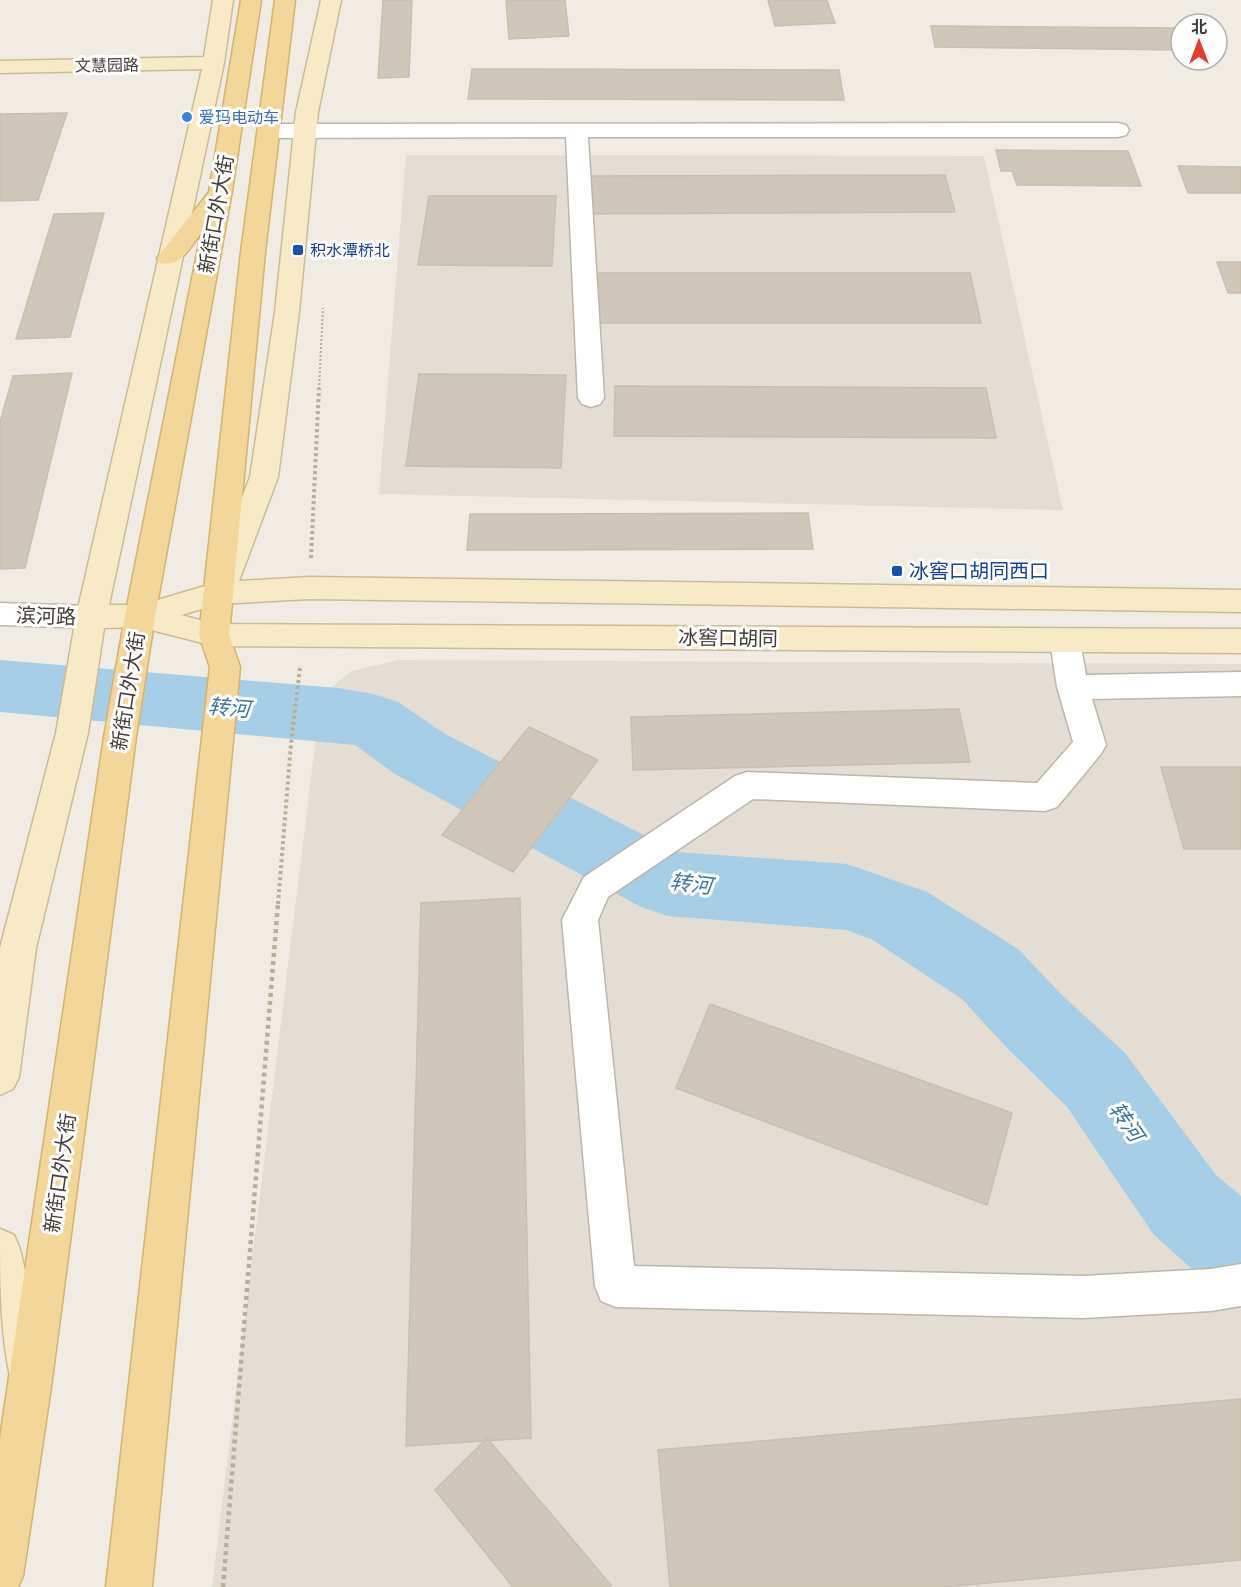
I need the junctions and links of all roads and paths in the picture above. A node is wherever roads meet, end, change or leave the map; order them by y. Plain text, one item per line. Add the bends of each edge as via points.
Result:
1 (223, 0) edge
2 (251, 0) edge
3 (285, 0) edge
4 (331, 0) edge
5 (214, 63) junction
6 (0, 67) edge
7 (1118, 130) dead end
8 (270, 131) junction
9 (305, 131) junction
10 (577, 131) junction
11 (221, 191) junction
12 (169, 258) junction
13 (324, 307) dead end
14 (591, 398) dead end
15 (309, 588) junction
16 (219, 593) junction
17 (1241, 601) edge
18 (0, 614) edge
19 (140, 616) junction
20 (91, 617) junction
21 (303, 634) junction
22 (214, 635) junction
23 (1241, 640) edge
24 (1065, 641) junction
25 (1241, 684) edge
26 (1073, 687) junction
27 (0, 1077) edge
28 (0, 1249) edge
29 (1226, 1287) edge
30 (30, 1387) junction
31 (0, 1576) edge
32 (129, 1587) edge
33 (223, 1587) edge

1 - 5 street, 新街口外大街
2 - 11 main road, 新街口外大街
3 - 8 main road, 新街口外大街
4 - 9 street, 新街口外大街
5 - 6 street, 文慧园路
5 - 12 street, 新街口外大街
7 - 10 street
8 - 9 street
8 - 16 main road, 新街口外大街 via 253,252
9 - 10 street
9 - 16 street, 新街口外大街 via 287,312 264,477
10 - 14 street
11 - 12 main road
11 - 19 main road, 新街口外大街
12 - 20 street, 新街口外大街
13 - 15 path
15 - 16 street
15 - 17 street
16 - 19 street
16 - 22 main road, 新街口外大街
18 - 20 street, 滨河路
19 - 20 street
19 - 22 street, 冰窖口胡同
19 - 30 main road, 新街口外大街
20 - 27 street, 新街口外大街 via 72,733 18,948
21 - 22 street, 冰窖口胡同
21 - 24 street, 冰窖口胡同
21 - 33 path
22 - 32 main road, 新街口外大街 via 225,667
23 - 24 street, 冰窖口胡同
24 - 26 street
25 - 26 street
26 - 29 street via 1090,745 1045,798 747,785 596,887 580,920 615,1286 1083,1297
28 - 30 street, 新街口外大街
30 - 31 main road, 新街口外大街

